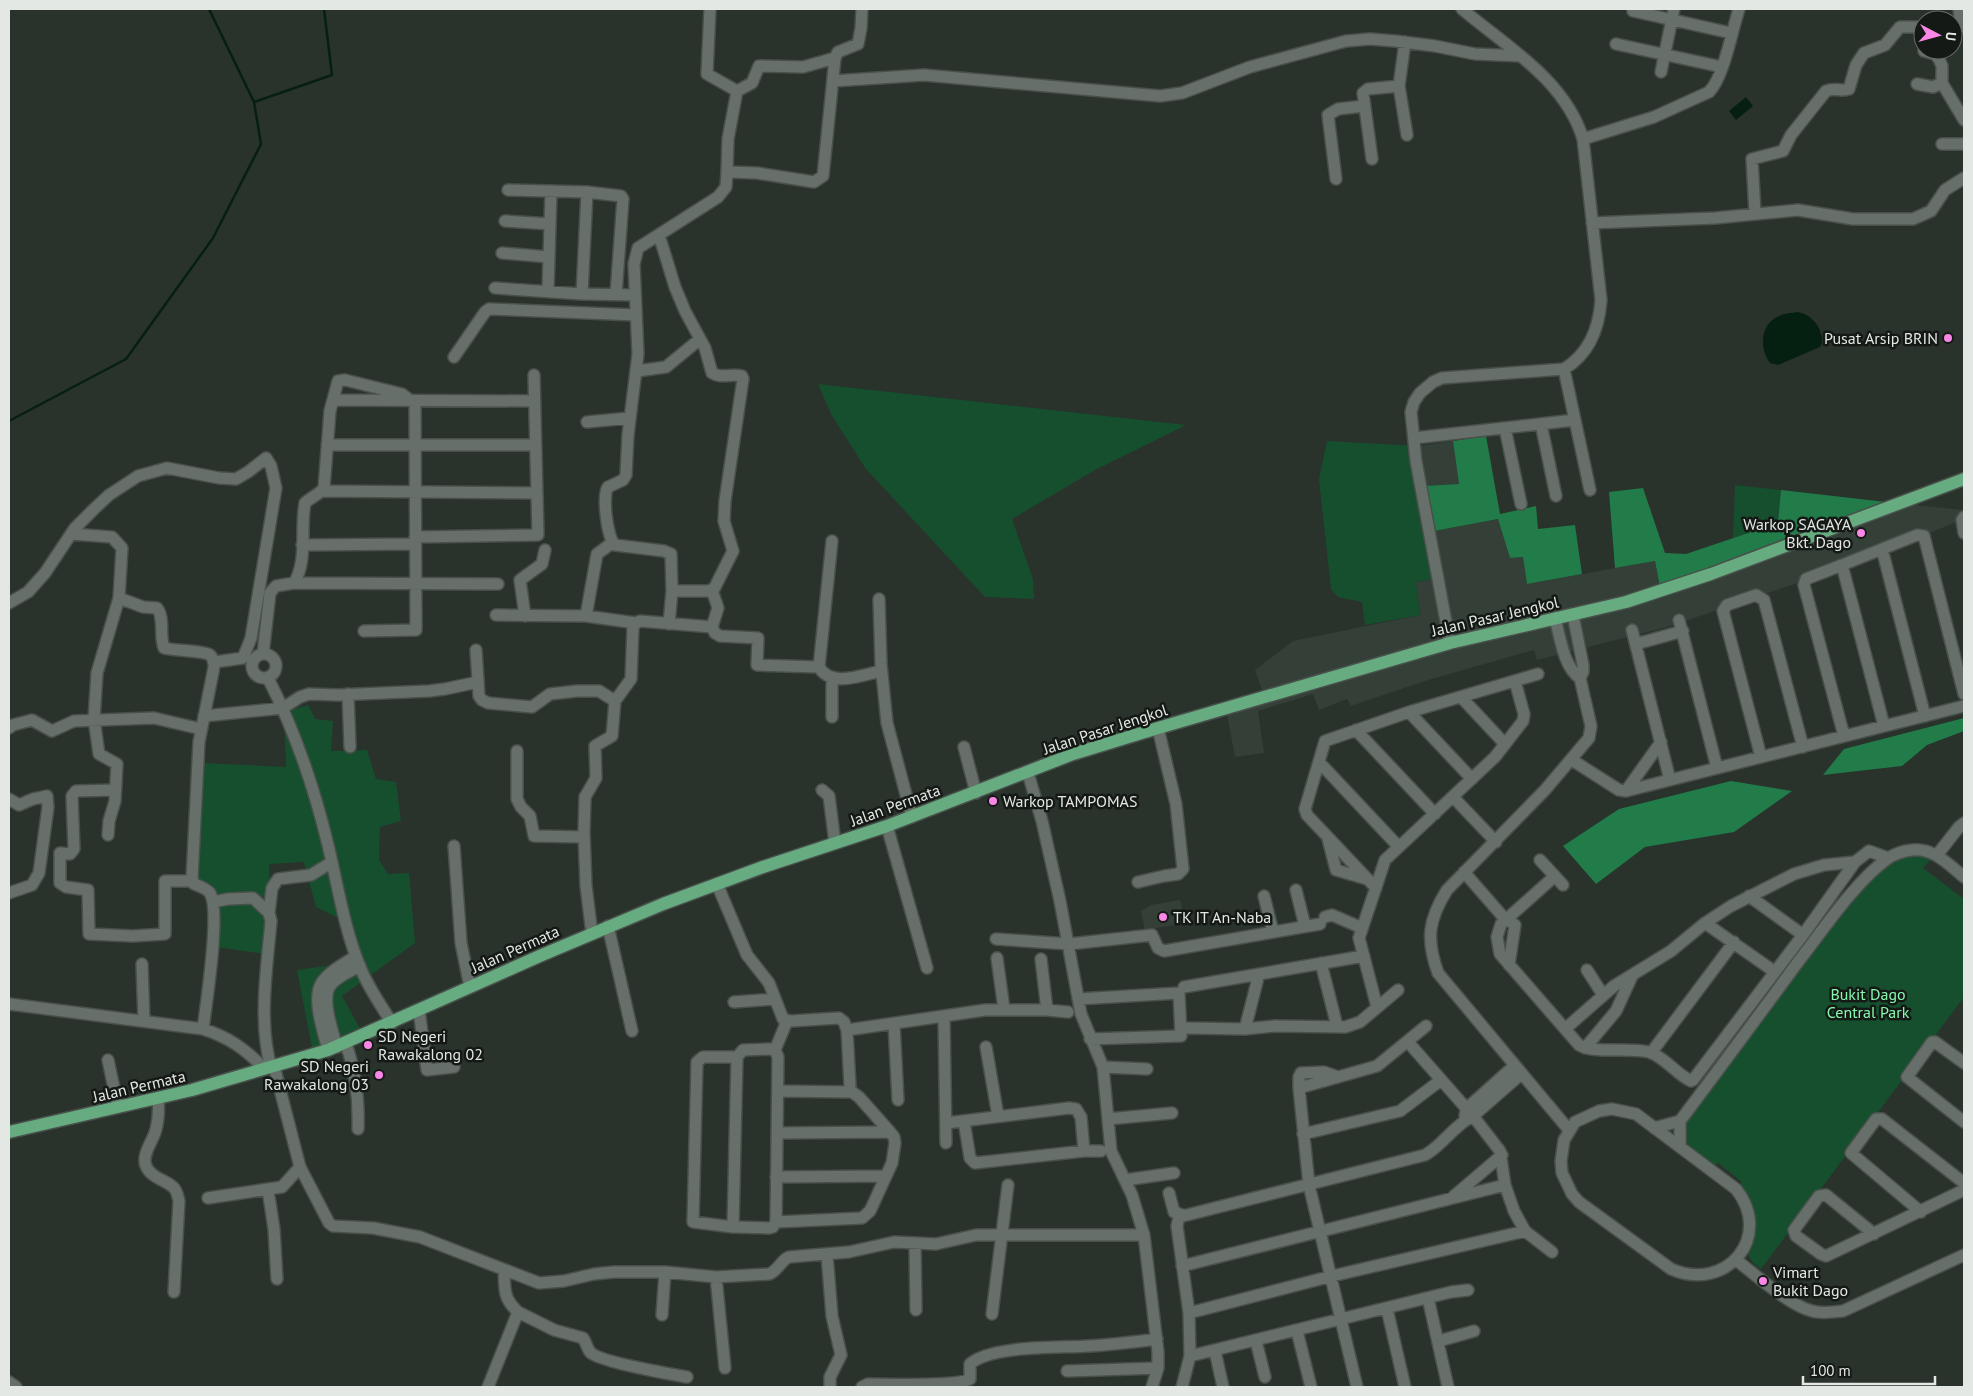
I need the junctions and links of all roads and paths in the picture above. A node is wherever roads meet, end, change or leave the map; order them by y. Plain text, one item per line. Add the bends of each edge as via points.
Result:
1 (710, 9) edge
2 (862, 9) edge
3 (1462, 9) edge
4 (1739, 9) edge
5 (1633, 12) dead end
6 (1673, 14) edge
7 (1913, 27) edge
8 (1731, 33) junction
9 (1405, 42) junction
10 (1616, 44) dead end
11 (1665, 54) junction
12 (1521, 56) junction
13 (835, 58) junction
14 (1939, 60) edge
15 (1722, 67) junction
16 (1661, 72) dead end
17 (833, 81) junction
18 (1942, 83) junction
19 (1917, 84) dead end
20 (1399, 86) junction
21 (737, 91) junction
22 (1364, 106) junction
23 (1964, 120) edge
24 (1407, 136) dead end
25 (1583, 139) junction
26 (1942, 144) dead end
27 (1964, 144) edge
28 (1372, 159) dead end
29 (727, 172) junction
30 (1964, 178) edge
31 (1336, 179) dead end
32 (508, 190) dead end
33 (551, 191) junction
34 (587, 192) junction
35 (1755, 213) junction
36 (505, 221) dead end
37 (1592, 222) junction
38 (550, 224) junction
39 (659, 235) junction
40 (502, 253) dead end
41 (549, 257) junction
42 (495, 288) dead end
43 (548, 292) junction
44 (582, 294) junction
45 (616, 294) junction
46 (635, 295) junction
47 (636, 315) junction
48 (700, 339) junction
49 (454, 357) dead end
50 (1564, 369) junction
51 (637, 371) junction
52 (534, 375) dead end
53 (334, 400) junction
54 (413, 401) junction
55 (534, 401) junction
56 (629, 418) junction
57 (1575, 420) junction
58 (587, 422) dead end
59 (1540, 424) junction
60 (1505, 428) junction
61 (1414, 438) junction
62 (415, 444) junction
63 (327, 445) junction
64 (535, 445) junction
65 (1964, 479) edge
66 (1590, 490) dead end
67 (322, 492) junction
68 (415, 493) junction
69 (537, 493) junction
70 (1556, 496) dead end
71 (1521, 504) dead end
72 (1964, 517) edge
73 (1964, 533) edge
74 (71, 534) junction
75 (415, 541) junction
76 (832, 541) dead end
77 (612, 543) junction
78 (302, 545) junction
79 (1882, 549) junction
80 (545, 550) dead end
81 (1842, 565) junction
82 (294, 583) junction
83 (415, 584) junction
84 (498, 584) dead end
85 (712, 590) junction
86 (672, 591) junction
87 (119, 598) junction
88 (880, 598) dead end
89 (9, 603) edge
90 (496, 615) dead end
91 (1573, 615) junction
92 (526, 616) junction
93 (586, 616) junction
94 (1555, 618) junction
95 (636, 622) junction
96 (669, 624) junction
97 (712, 628) junction
98 (1632, 630) dead end
99 (364, 631) dead end
100 (1450, 643) junction
101 (1636, 644) junction
102 (476, 650) dead end
103 (262, 654) junction
104 (214, 664) junction
105 (819, 667) junction
106 (881, 671) junction
107 (1538, 674) dead end
108 (268, 678) junction
109 (1580, 678) junction
110 (832, 679) junction
111 (1516, 681) junction
112 (478, 682) junction
113 (348, 694) junction
114 (1964, 694) edge
115 (1460, 697) junction
116 (615, 701) junction
117 (1964, 706) edge
118 (283, 708) junction
119 (1409, 712) junction
120 (204, 716) junction
121 (1925, 716) junction
122 (832, 717) dead end
123 (94, 719) junction
124 (1884, 726) junction
125 (9, 728) edge
126 (1158, 728) junction
127 (201, 729) junction
128 (1356, 730) junction
129 (1844, 736) junction
130 (1661, 742) junction
131 (1505, 744) junction
132 (350, 747) dead end
133 (964, 747) dead end
134 (1803, 747) junction
135 (517, 751) dead end
136 (1761, 757) junction
137 (1572, 760) junction
138 (1319, 762) junction
139 (1717, 768) junction
140 (1028, 773) junction
141 (1472, 779) junction
142 (1670, 780) junction
143 (115, 790) junction
144 (822, 790) dead end
145 (1626, 791) junction
146 (976, 793) junction
147 (1453, 797) junction
148 (9, 799) edge
149 (1435, 814) junction
150 (912, 817) junction
151 (1964, 823) edge
152 (887, 826) junction
153 (108, 835) dead end
154 (584, 837) junction
155 (1328, 837) junction
156 (1496, 842) junction
157 (835, 843) junction
158 (454, 846) dead end
159 (1399, 847) junction
160 (1937, 855) junction
161 (1888, 858) junction
162 (1540, 860) dead end
163 (332, 862) junction
164 (1855, 862) junction
165 (1464, 872) junction
166 (1964, 877) edge
167 (193, 881) junction
168 (1138, 882) dead end
169 (1372, 883) junction
170 (717, 884) junction
171 (272, 888) junction
172 (1296, 890) dead end
173 (9, 892) edge
174 (1264, 896) dead end
175 (1749, 896) junction
176 (253, 898) junction
177 (214, 902) junction
178 (269, 914) junction
179 (1506, 919) junction
180 (1705, 923) junction
181 (608, 926) junction
182 (1306, 926) junction
183 (1362, 928) junction
184 (1273, 932) junction
185 (592, 934) junction
186 (1803, 935) junction
187 (996, 939) dead end
188 (1734, 942) junction
189 (1069, 944) junction
190 (1364, 956) junction
191 (997, 958) dead end
192 (1041, 959) dead end
193 (358, 961) junction
194 (1321, 963) junction
195 (142, 964) dead end
196 (1509, 965) junction
197 (927, 968) dead end
198 (1587, 970) dead end
199 (1775, 972) junction
200 (1259, 974) junction
201 (1632, 976) junction
202 (470, 987) junction
203 (1184, 987) dead end
204 (1398, 990) dead end
205 (1603, 995) junction
206 (775, 999) junction
207 (1078, 999) junction
208 (734, 1002) dead end
209 (9, 1004) edge
210 (1377, 1008) junction
211 (1004, 1009) junction
212 (419, 1010) junction
213 (1047, 1010) junction
214 (1068, 1012) dead end
215 (944, 1018) junction
216 (786, 1020) junction
217 (144, 1021) junction
218 (392, 1023) junction
219 (894, 1024) junction
220 (1337, 1026) junction
221 (1426, 1026) dead end
222 (1187, 1028) dead end
223 (203, 1029) junction
224 (1245, 1029) junction
225 (1565, 1029) junction
226 (632, 1030) dead end
227 (847, 1030) junction
228 (1090, 1039) junction
229 (1408, 1042) junction
230 (337, 1047) junction
231 (986, 1047) dead end
232 (1585, 1048) junction
233 (775, 1050) junction
234 (1651, 1053) junction
235 (737, 1057) junction
236 (108, 1060) dead end
237 (1964, 1063) edge
238 (454, 1067) dead end
239 (1103, 1067) junction
240 (270, 1068) junction
241 (1147, 1069) dead end
242 (1518, 1070) junction
243 (1441, 1080) junction
244 (850, 1086) dead end
245 (778, 1091) junction
246 (158, 1098) junction
247 (898, 1100) dead end
248 (118, 1107) junction
249 (1172, 1113) dead end
250 (1468, 1115) junction
251 (998, 1116) junction
252 (1108, 1119) junction
253 (964, 1121) junction
254 (1680, 1121) junction
255 (1964, 1122) edge
256 (946, 1123) junction
257 (1654, 1128) junction
258 (358, 1129) dead end
259 (1569, 1130) junction
260 (9, 1132) edge
261 (890, 1132) junction
262 (778, 1133) junction
263 (1303, 1134) junction
264 (946, 1143) dead end
265 (1680, 1147) junction
266 (1084, 1151) junction
267 (1101, 1151) dead end
268 (1502, 1155) junction
269 (300, 1167) junction
270 (1174, 1173) dead end
271 (886, 1176) junction
272 (776, 1177) junction
273 (1125, 1180) junction
274 (1008, 1185) dead end
275 (1310, 1185) junction
276 (1505, 1185) junction
277 (1964, 1187) edge
278 (268, 1190) junction
279 (1168, 1193) dead end
280 (208, 1198) dead end
281 (1451, 1199) junction
282 (1921, 1212) junction
283 (1182, 1215) junction
284 (776, 1222) junction
285 (733, 1228) junction
286 (1321, 1230) junction
287 (1525, 1231) junction
288 (1874, 1234) junction
289 (1002, 1235) junction
290 (1144, 1235) junction
291 (915, 1244) junction
292 (1552, 1252) dead end
293 (1964, 1254) edge
294 (827, 1255) junction
295 (1736, 1260) junction
296 (1182, 1266) junction
297 (504, 1270) junction
298 (665, 1272) junction
299 (1332, 1276) junction
300 (716, 1277) junction
301 (277, 1279) dead end
302 (1468, 1290) dead end
303 (174, 1292) dead end
304 (1428, 1298) junction
305 (1387, 1309) junction
306 (916, 1310) dead end
307 (518, 1312) junction
308 (992, 1314) dead end
309 (1189, 1314) junction
310 (662, 1315) dead end
311 (1342, 1320) junction
312 (1297, 1331) junction
313 (1474, 1331) dead end
314 (1157, 1339) junction
315 (1256, 1341) junction
316 (1439, 1341) junction
317 (1215, 1351) junction
318 (1190, 1356) junction
319 (725, 1368) dead end
320 (1158, 1368) junction
321 (1067, 1371) dead end
322 (686, 1377) dead end
323 (1265, 1378) dead end
324 (9, 1382) edge
325 (16, 1387) edge
326 (488, 1387) edge
327 (830, 1387) edge
328 (862, 1387) edge
329 (1152, 1387) edge
330 (1182, 1387) edge
331 (1223, 1387) edge
332 (1311, 1387) edge
333 (1357, 1387) edge
334 (1405, 1387) edge
335 (1448, 1387) edge

1 - 21 street via 707,74
2 - 13 street via 858,44 838,52
3 - 12 street
4 - 8 street
5 - 6 street
6 - 8 street
6 - 11 street
7 - 35 street via 1900,27 1885,45 1864,53 1856,65 1849,89 1826,91 1791,135 1783,151 1752,159
8 - 15 street
9 - 12 street via 1475,54
9 - 17 street via 1346,41 1250,68 1182,93 1160,96 924,75
9 - 20 street
10 - 11 street
11 - 15 street
11 - 16 street
12 - 25 street via 1568,104
13 - 17 street
13 - 21 street via 803,67 759,66 752,83
14 - 18 street
15 - 25 street via 1713,88 1702,96 1654,117
17 - 29 street via 825,172 820,179 814,182
18 - 19 street via 1933,87
18 - 23 street
20 - 22 street via 1366,90 1363,93
20 - 24 street
21 - 29 street via 728,139
22 - 28 street
22 - 31 street via 1338,109 1328,114
25 - 37 street
26 - 27 street
29 - 39 street via 726,187 718,197
30 - 35 street via 1945,190 1931,211 1913,219 1852,219 1798,210
32 - 33 street
33 - 34 street
33 - 38 street
34 - 44 street
34 - 45 street via 618,195 623,199
35 - 37 street via 1716,218
36 - 38 street
37 - 50 street via 1600,317 1586,349
38 - 41 street
39 - 46 street via 638,248 634,264
39 - 48 street via 675,287
40 - 41 street
41 - 43 street
42 - 43 street
43 - 44 street
44 - 45 street
45 - 46 street
46 - 47 street
47 - 49 street via 489,309
47 - 51 street
48 - 51 street via 666,367
48 - 85 street via 712,373 716,376 736,374 744,379 725,502 724,521 733,551
50 - 57 street
50 - 61 street via 1449,377 1434,382 1414,402 1411,412
51 - 56 street
52 - 55 street
53 - 54 street
53 - 54 street via 338,381 344,380 402,394
53 - 63 street
54 - 55 street
54 - 62 street
55 - 64 street
56 - 58 street
56 - 77 street via 626,475 605,492
57 - 59 street
57 - 66 street
59 - 60 street
59 - 70 street
60 - 61 street
60 - 71 street
61 - 100 street
62 - 63 street
62 - 64 street
62 - 68 street
63 - 67 street
64 - 69 street
65 - 91 main road, Jalan Pasar Jengkol via 1711,574 1626,602
67 - 68 street
67 - 78 street via 305,503
68 - 69 street
68 - 75 street
69 - 75 street via 538,535
72 - 73 street
74 - 87 street via 112,538 122,548
74 - 89 street via 46,573 28,592
74 - 104 street via 109,495 138,476 167,468 236,479 266,458 276,488 251,638 243,658
75 - 78 street
75 - 83 street
76 - 105 street
77 - 86 street via 618,547 671,554
77 - 93 street via 597,554
78 - 82 street via 301,563
79 - 81 street
79 - 114 street via 1917,535 1924,536
79 - 121 street
80 - 92 street via 542,564 520,580
81 - 124 street
81 - 129 street via 1806,579 1804,584
82 - 83 street
82 - 103 street via 276,586 270,593
83 - 84 street
83 - 99 street via 416,630
85 - 86 street
85 - 97 street via 718,608
86 - 96 street
87 - 104 street via 143,607 157,608 164,648 209,654
87 - 123 street via 97,673
88 - 106 street
90 - 92 street
91 - 94 main road, Jalan Pasar Jengkol
91 - 109 street via 1583,665
92 - 93 street
93 - 95 street
94 - 100 main road, Jalan Pasar Jengkol
94 - 109 street via 1569,667
95 - 96 street
95 - 116 street via 633,627 631,678
96 - 97 street
97 - 105 street via 720,636 758,638 757,665
98 - 101 street
100 - 126 main road, Jalan Pasar Jengkol
101 - 130 street
101 - 139 street via 1681,625
102 - 112 street
103 - 108 street via 271,656 276,664 275,673
103 - 108 street via 255,658 252,669 256,676
104 - 120 street
105 - 110 street
106 - 110 street
106 - 150 street via 887,723
107 - 111 street
108 - 118 street
109 - 137 street via 1591,732
110 - 122 street
111 - 115 street
111 - 131 street via 1523,722
112 - 113 street via 445,689
112 - 116 street via 479,696 488,703 532,707 550,694 577,690 599,690
113 - 118 street via 304,695
113 - 132 street
115 - 119 street
115 - 131 street
116 - 154 street via 613,733 594,746 596,778 585,797
117 - 121 street
118 - 120 street
118 - 163 street via 305,762
119 - 128 street
119 - 141 street
120 - 127 street
121 - 124 street
123 - 125 street via 74,721 52,731 32,720
123 - 127 street via 154,718
123 - 143 street via 98,754 117,764
124 - 129 street
126 - 140 main road, Jalan Pasar Jengkol via 1073,754
126 - 168 street via 1176,804 1183,869 1178,874
127 - 167 street
128 - 138 street via 1325,742
128 - 149 street
129 - 134 street
130 - 142 street
130 - 145 street
131 - 141 street
133 - 146 street
134 - 136 street
134 - 136 street via 1764,600 1756,595 1727,605 1723,611
135 - 154 street via 517,799 530,816 534,836
136 - 139 street
137 - 145 street via 1619,790
137 - 156 street
138 - 155 street via 1305,809
138 - 159 street
139 - 142 street
140 - 146 main road, Jalan Permata
140 - 189 street
141 - 147 street
142 - 145 street
143 - 153 street
143 - 167 street via 76,791 72,796 74,850 70,854 60,854 60,883 88,890 89,934 165,934 165,881
144 - 157 street via 829,796
146 - 150 main road, Jalan Permata
147 - 149 street
147 - 156 street
148 - 173 street via 19,805 47,796 48,807 39,873 32,885
149 - 159 street
150 - 152 main road, Jalan Permata
151 - 160 street
152 - 157 main road, Jalan Permata
152 - 197 street
154 - 185 street
155 - 169 street
155 - 169 street via 1336,870
156 - 165 street
157 - 170 main road, Jalan Permata
158 - 202 street via 461,943
159 - 169 street via 1385,860
160 - 161 street via 1914,849
160 - 166 street
161 - 164 street via 1869,851
161 - 254 street via 1833,916
162 - 179 street via 1559,881
163 - 171 street via 311,875 278,880
163 - 193 street
164 - 175 street via 1824,865 1794,874
164 - 186 street
165 - 179 street
165 - 242 street via 1436,908 1431,928 1431,953 1438,974
167 - 177 street via 208,891
169 - 183 street
170 - 181 main road, Jalan Permata
170 - 206 street via 747,955 769,983
171 - 176 street
171 - 178 street
172 - 182 street
174 - 184 street
175 - 180 street
175 - 186 street
176 - 177 street
176 - 178 street
177 - 223 street via 213,951
178 - 240 street via 264,1022
179 - 196 street via 1515,925
179 - 196 street via 1497,937 1500,954
180 - 188 street
180 - 201 street via 1671,951
181 - 185 main road, Jalan Permata
181 - 226 street
182 - 183 street via 1332,915
182 - 184 street
183 - 190 street via 1359,938
184 - 189 street via 1164,951 1158,948 1152,935
185 - 202 main road, Jalan Permata
186 - 199 street
187 - 189 street
188 - 199 street
188 - 234 street
189 - 207 street
190 - 194 street
190 - 210 street
191 - 211 street
192 - 213 street
193 - 218 street via 369,987
193 - 230 street via 330,986 328,992 327,1009
194 - 200 street
194 - 220 street
195 - 217 street
196 - 225 street
198 - 205 street
199 - 234 street via 1694,1080 1688,1080
200 - 203 street
200 - 224 street
201 - 205 street
201 - 232 street via 1616,1011
202 - 212 main road, Jalan Permata
204 - 210 street
205 - 225 street
206 - 208 street
206 - 216 street via 781,1016
207 - 228 street
207 - 228 street via 1179,993 1181,1036
209 - 217 street
210 - 220 street via 1360,1022
211 - 213 street
211 - 215 street
212 - 218 main road, Jalan Permata
212 - 238 street via 428,1070
213 - 214 street
215 - 219 street
215 - 256 street
216 - 227 street via 839,1018
216 - 233 street
217 - 223 street
218 - 230 main road, Jalan Permata
219 - 227 street
219 - 247 street
220 - 224 street
221 - 229 street
222 - 224 street
223 - 240 street via 233,1041
225 - 232 street via 1578,1046
227 - 244 street
228 - 239 street
229 - 243 street
229 - 263 street via 1377,1066 1338,1077 1324,1072 1301,1072 1299,1088
230 - 240 main road, Jalan Permata
230 - 258 street via 353,1062 359,1101
231 - 251 street
232 - 234 street
233 - 235 street via 743,1050
233 - 245 street
235 - 285 street
235 - 285 street via 700,1058 696,1067 693,1222
236 - 248 street
237 - 255 street via 1932,1042 1908,1077
239 - 241 street
239 - 252 street
240 - 246 main road, Jalan Permata
240 - 269 street
242 - 250 street
242 - 259 street
243 - 250 street
243 - 263 street via 1400,1111
245 - 261 street via 852,1092
245 - 262 street
246 - 248 main road, Jalan Permata
246 - 303 street via 156,1132 145,1164 152,1174 175,1188 179,1201
248 - 260 main road, Jalan Permata
249 - 252 street
250 - 268 street
250 - 275 street via 1425,1155
251 - 253 street
251 - 266 street via 1076,1109 1081,1117
252 - 273 street via 1111,1151
253 - 256 street
253 - 266 street via 970,1158 975,1163
254 - 257 street
254 - 265 street
256 - 264 street
257 - 259 street via 1636,1114 1612,1109 1585,1116
257 - 265 street
259 - 295 street via 1562,1150 1562,1173 1579,1202 1680,1273 1703,1276 1717,1272
261 - 262 street
261 - 271 street via 895,1143
262 - 272 street
263 - 275 street
265 - 295 street via 1736,1189 1744,1200 1749,1211 1749,1223 1745,1246
266 - 267 street
268 - 276 street
268 - 281 street
269 - 278 street via 282,1187
269 - 297 street via 333,1226 373,1228 420,1237
270 - 273 street
271 - 272 street
271 - 284 street via 870,1211 862,1218
272 - 284 street
273 - 290 street
274 - 289 street
275 - 283 street
275 - 286 street
276 - 281 street
276 - 287 street
277 - 282 street
277 - 282 street via 1882,1119 1876,1119 1852,1150 1852,1155
278 - 280 street
278 - 301 street
279 - 283 street via 1174,1212
281 - 286 street
282 - 288 street
283 - 296 street via 1177,1226
284 - 285 street via 769,1228
286 - 296 street
286 - 299 street
287 - 292 street
287 - 299 street
288 - 288 street via 1826,1256 1796,1236 1794,1230 1822,1194
289 - 290 street
289 - 291 street via 976,1235 936,1244
289 - 308 street
290 - 314 street
291 - 294 street via 894,1242
291 - 306 street
293 - 295 street via 1843,1311 1826,1313 1798,1306
294 - 300 street via 786,1258 770,1274
294 - 327 street via 832,1316 842,1355 830,1377
296 - 309 street
297 - 298 street via 538,1283 602,1273
297 - 307 street via 505,1296
298 - 300 street
298 - 310 street
299 - 309 street
299 - 311 street
300 - 319 street
302 - 304 street
304 - 305 street
304 - 316 street
305 - 311 street
305 - 334 street
307 - 322 street via 554,1330 583,1338 594,1355
307 - 326 street
309 - 318 street
311 - 312 street
311 - 333 street
312 - 315 street
312 - 332 street
313 - 316 street
314 - 320 street
314 - 328 street via 1085,1347 1023,1349 973,1361 970,1379 965,1382 868,1384
315 - 317 street
315 - 323 street
316 - 335 street
317 - 318 street
317 - 331 street
318 - 330 street
320 - 321 street
320 - 329 street
324 - 325 street

